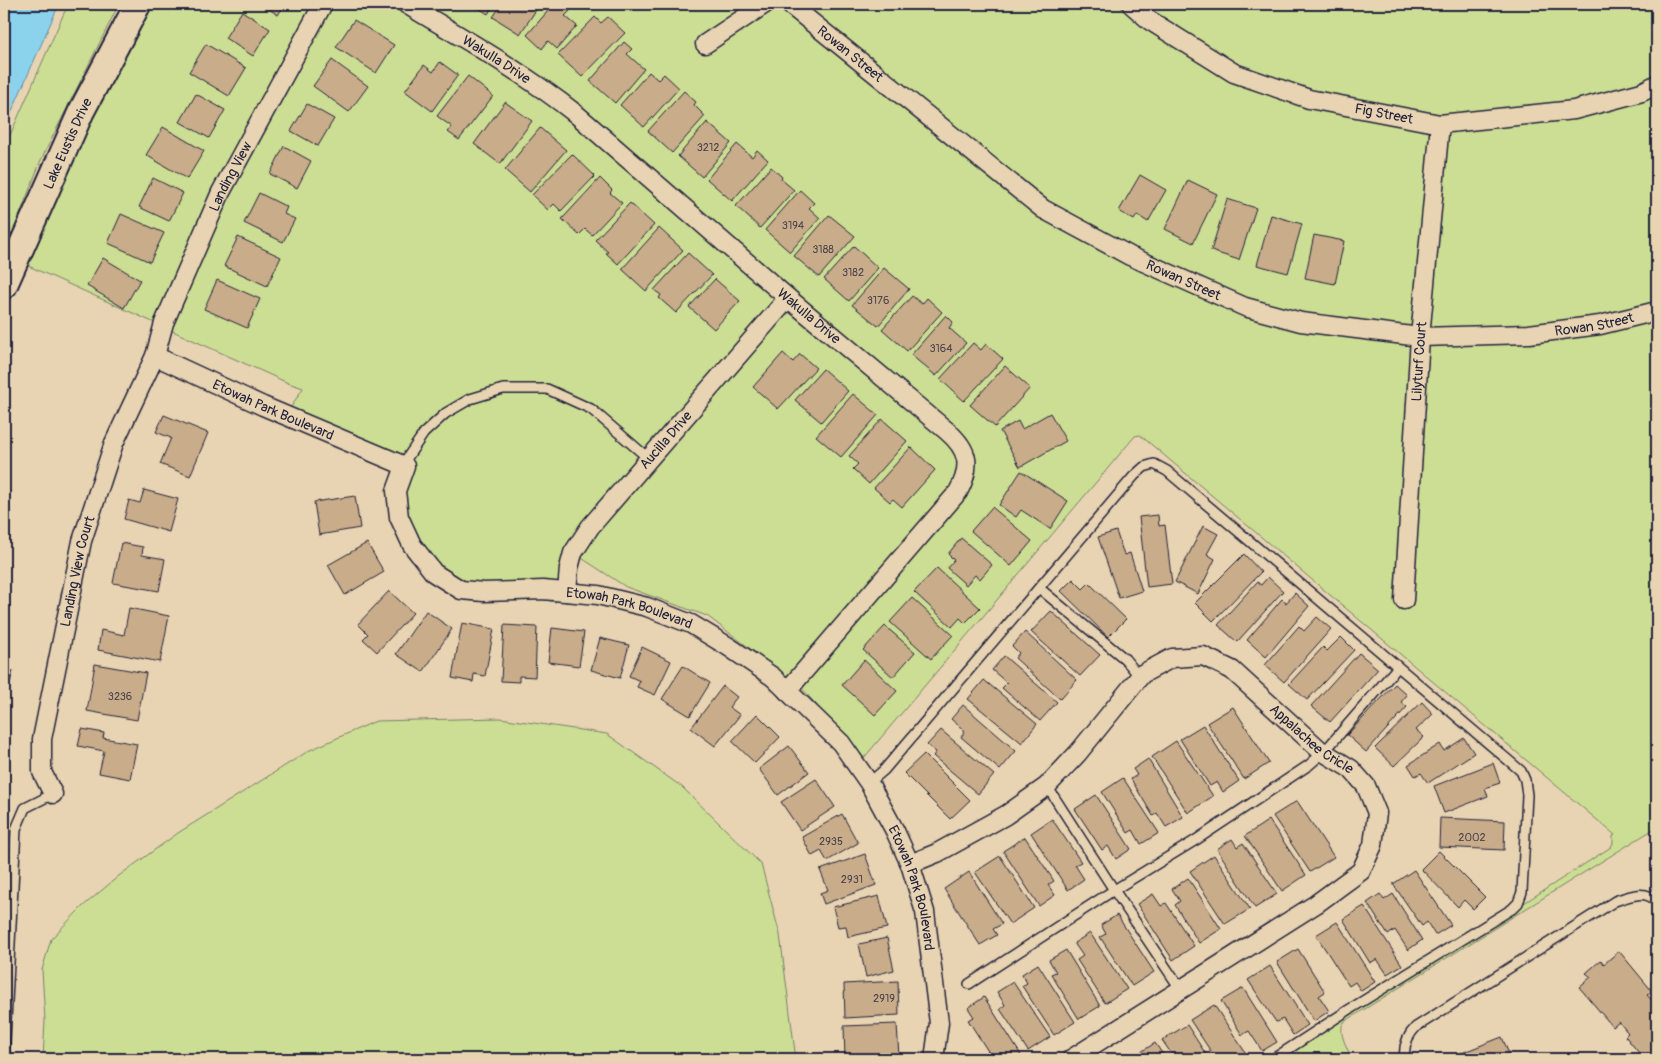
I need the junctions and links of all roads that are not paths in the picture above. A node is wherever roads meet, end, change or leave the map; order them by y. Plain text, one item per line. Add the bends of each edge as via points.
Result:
1 (138, 4) edge
2 (323, 4) edge
3 (406, 4) edge
4 (765, 4) edge
5 (789, 4) edge
6 (1131, 4) edge
7 (705, 44) dead end
8 (1657, 84) edge
9 (1440, 124) junction
10 (4, 286) edge
11 (788, 298) junction
12 (1657, 311) edge
13 (1420, 337) junction
14 (155, 356) junction
15 (648, 458) junction
16 (404, 466) junction
17 (1039, 588) junction
18 (567, 592) junction
19 (1404, 600) dead end
20 (1397, 668) junction
21 (1140, 677) junction
22 (787, 691) junction
23 (1324, 752) junction
24 (869, 783) junction
25 (1047, 786) junction
26 (53, 794) joint
27 (910, 864) junction
28 (1114, 890) junction
29 (1657, 902) edge
30 (969, 984) dead end
31 (1181, 990) junction
32 (4, 1059) edge
33 (934, 1059) edge
34 (1071, 1059) edge
35 (1273, 1059) edge
36 (1405, 1059) edge

1 - 10 street, Lake Eustis Drive via 81,112
2 - 14 street, Landing View via 221,192 164,323
3 - 11 street, Wakulla Drive via 549,93
4 - 7 street
5 - 13 street, Rowan Street via 1043,209 1130,256 1245,307 1301,322
6 - 9 street, Fig Street via 1149,20 1234,73 1309,99
8 - 9 street, Fig Street via 1642,92 1574,110
9 - 13 street, Lilyturf Court
11 - 15 street, Aucilla Drive
11 - 22 street, Wakulla Drive via 956,439 964,451 967,465 958,492
12 - 13 street, Rowan Street via 1600,325 1529,334
13 - 19 street, Lilyturf Court
14 - 16 street, Etowah Park Boulevard
14 - 26 street, Landing View Court via 114,443 82,540 42,739 42,772
15 - 16 lane via 591,409 547,390 503,389 470,399 446,413 424,433
15 - 18 street, Aucilla Drive via 590,527 573,553
16 - 18 street, Etowah Park Boulevard via 396,491 399,518 412,545 434,573 461,590
17 - 20 lane via 1134,476 1144,467 1154,464 1183,484
17 - 21 lane via 1125,658
17 - 24 lane via 884,770
18 - 22 street, Etowah Park Boulevard via 598,595 647,607 691,624 773,677
20 - 23 lane
20 - 35 lane via 1521,771 1528,794 1522,892 1512,908
21 - 23 street, Appalachee Cricle via 1172,658 1203,656 1232,670
21 - 25 street, Appalachee Cricle
22 - 24 street, Etowah Park Boulevard via 841,743
23 - 28 lane via 1196,840
23 - 31 street, Appalachee Cricle via 1351,769 1366,786 1377,813 1373,845 1361,871 1316,904
24 - 27 street, Etowah Park Boulevard
25 - 27 street, Appalachee Cricle via 1006,815 934,855
25 - 28 lane
26 - 32 lane via 25,808 16,829
27 - 33 street, Etowah Park Boulevard via 925,912 932,960 939,1023
28 - 30 lane
28 - 31 lane
29 - 36 lane via 1641,894 1615,901 1416,1027 1405,1044
31 - 34 street, Appalachee Cricle

